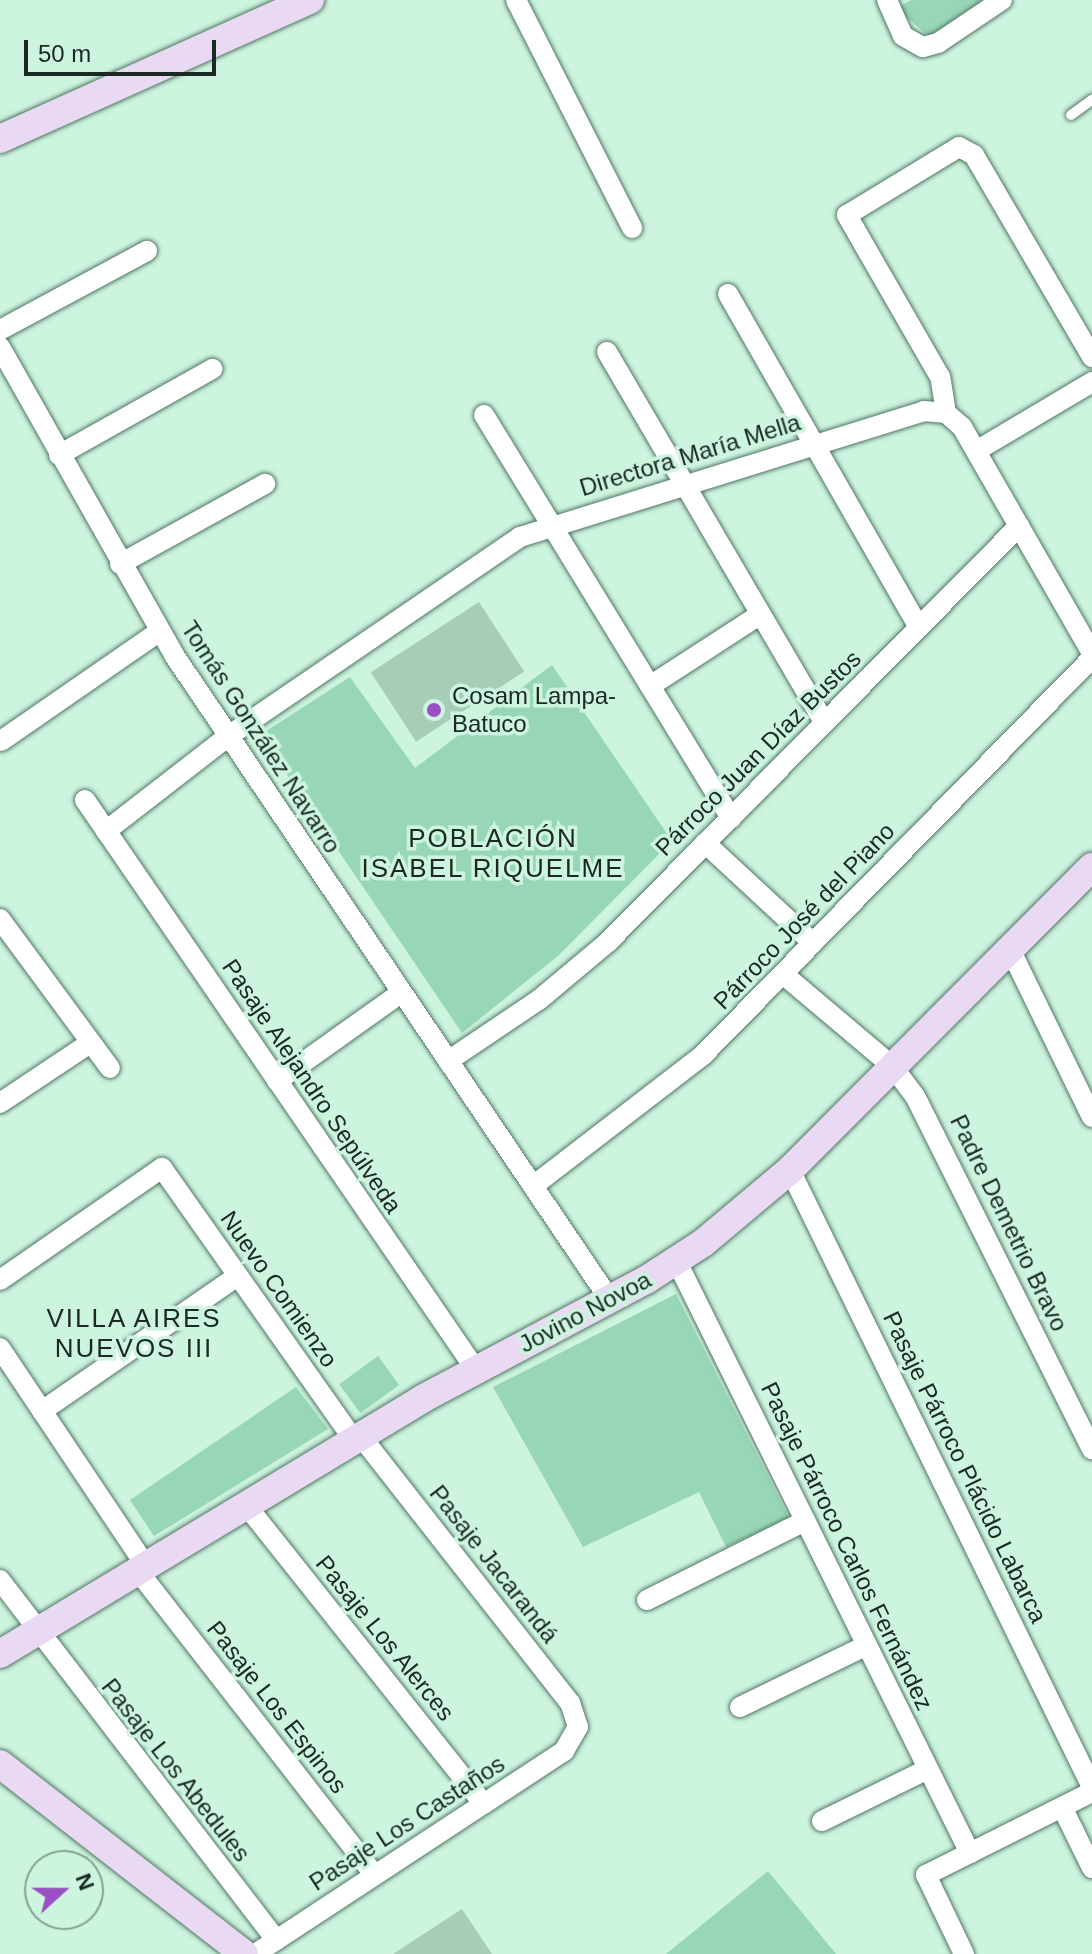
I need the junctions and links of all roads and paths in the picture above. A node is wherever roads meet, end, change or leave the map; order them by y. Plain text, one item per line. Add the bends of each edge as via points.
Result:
1 (516, 0) edge
2 (887, 0) edge
3 (1002, 0) edge
4 (298, 2) edge
5 (1092, 100) edge
6 (1071, 115) dead end
7 (0, 139) edge
8 (632, 228) dead end
9 (147, 251) dead end
10 (728, 294) dead end
11 (0, 330) edge
12 (0, 347) edge
13 (607, 352) dead end
14 (1092, 357) edge
15 (212, 369) dead end
16 (1092, 382) edge
17 (946, 413) junction
18 (484, 415) dead end
19 (814, 444) junction
20 (976, 451) junction
21 (59, 455) junction
22 (684, 483) junction
23 (265, 484) dead end
24 (551, 525) junction
25 (1019, 526) junction
26 (120, 564) junction
27 (761, 614) junction
28 (919, 627) junction
29 (160, 631) junction
30 (1092, 656) edge
31 (650, 686) junction
32 (825, 723) junction
33 (227, 737) junction
34 (1, 741) edge
35 (85, 800) dead end
36 (731, 818) junction
37 (106, 831) junction
38 (705, 843) junction
39 (1092, 867) edge
40 (0, 919) edge
41 (813, 943) junction
42 (1010, 949) junction
43 (783, 974) junction
44 (401, 993) junction
45 (90, 1043) junction
46 (448, 1061) junction
47 (893, 1067) junction
48 (110, 1068) dead end
49 (277, 1081) junction
50 (0, 1103) edge
51 (1092, 1117) edge
52 (790, 1170) junction
53 (533, 1186) junction
54 (677, 1262) junction
55 (238, 1276) junction
56 (0, 1280) edge
57 (610, 1300) junction
58 (0, 1348) edge
59 (476, 1370) junction
60 (42, 1411) junction
61 (358, 1438) junction
62 (1092, 1449) edge
63 (246, 1505) junction
64 (805, 1521) junction
65 (142, 1568) junction
66 (0, 1580) edge
67 (647, 1600) dead end
68 (36, 1631) junction
69 (867, 1645) junction
70 (0, 1654) edge
71 (740, 1707) dead end
72 (578, 1727) joint
73 (0, 1764) edge
74 (928, 1769) junction
75 (1092, 1790) edge
76 (484, 1804) junction
77 (1062, 1807) junction
78 (822, 1821) dead end
79 (970, 1853) junction
80 (1092, 1868) edge
81 (375, 1875) junction
82 (276, 1940) junction
83 (244, 1954) edge
84 (255, 1954) edge
85 (964, 1954) edge

1 - 8 street
2 - 3 street via 903,36 923,47 938,43
4 - 7 street
5 - 6 lane
9 - 11 street
10 - 19 street
12 - 21 street, Tomás González Navarro
13 - 22 street
14 - 17 street via 974,155 959,147 847,215 940,377
15 - 21 street
16 - 20 street
17 - 19 street, Directora María Mella via 924,411
17 - 20 street
18 - 24 street
19 - 22 street, Directora María Mella
19 - 28 street
20 - 25 street
21 - 26 street, Tomás González Navarro
22 - 24 street, Directora María Mella
22 - 27 street
23 - 26 street
24 - 31 street
24 - 33 street, Directora María Mella via 504,545
25 - 28 street, Párroco Juan Díaz Bustos
25 - 30 street
26 - 29 street, Tomás González Navarro
27 - 31 street
27 - 32 street
28 - 32 street, Párroco Juan Díaz Bustos
29 - 33 street, Tomás González Navarro
29 - 34 street
30 - 41 street, Párroco José del Piano
31 - 36 street
32 - 36 street, Párroco Juan Díaz Bustos
33 - 37 street
33 - 44 street, Tomás González Navarro
35 - 37 street, Pasaje Alejandro Sepúlveda
36 - 38 street, Párroco Juan Díaz Bustos
37 - 49 street, Pasaje Alejandro Sepúlveda
38 - 41 street
38 - 46 street, Párroco Juan Díaz Bustos via 585,963
39 - 42 street, Jovino Novoa
40 - 45 street
41 - 43 street, Párroco José del Piano
42 - 47 street, Jovino Novoa
42 - 51 street
43 - 47 street, Padre Demetrio Bravo
43 - 53 street, Párroco José del Piano via 678,1077
44 - 46 street, Tomás González Navarro
44 - 49 street
45 - 48 street
45 - 50 street
46 - 53 street, Tomás González Navarro
47 - 52 street, Jovino Novoa
47 - 62 street, Padre Demetrio Bravo via 940,1139
49 - 59 street, Pasaje Alejandro Sepúlveda
52 - 54 street, Jovino Novoa
52 - 75 street, Pasaje Párroco Plácido Labarca
53 - 57 street, Tomás González Navarro
54 - 57 street, Jovino Novoa
54 - 64 street, Pasaje Párroco Carlos Fernández
55 - 56 street, Nuevo Comienzo via 162,1168
55 - 60 street
55 - 61 street, Nuevo Comienzo
57 - 59 street, Jovino Novoa
58 - 60 street
59 - 61 street, Jovino Novoa
60 - 65 street
61 - 63 street, Jovino Novoa
61 - 72 street, Pasaje Jacarandá via 570,1703
63 - 65 street, Jovino Novoa
63 - 76 street, Pasaje Los Alerces
64 - 67 street
64 - 69 street, Pasaje Párroco Carlos Fernández
65 - 68 street, Jovino Novoa
65 - 81 street, Pasaje Los Espinos
66 - 68 street, Pasaje Los Abedules
68 - 70 street, Jovino Novoa
68 - 82 street, Pasaje Los Abedules
69 - 71 street
69 - 74 street, Pasaje Párroco Carlos Fernández
72 - 76 street, Pasaje Los Castaños via 564,1751
73 - 83 street
74 - 78 street
74 - 79 street, Pasaje Párroco Carlos Fernández
75 - 77 street
76 - 81 street, Pasaje Los Castaños
77 - 79 street
77 - 80 street
79 - 85 street via 926,1875
81 - 82 street, Pasaje Los Castaños
82 - 84 street, Pasaje Los Castaños

